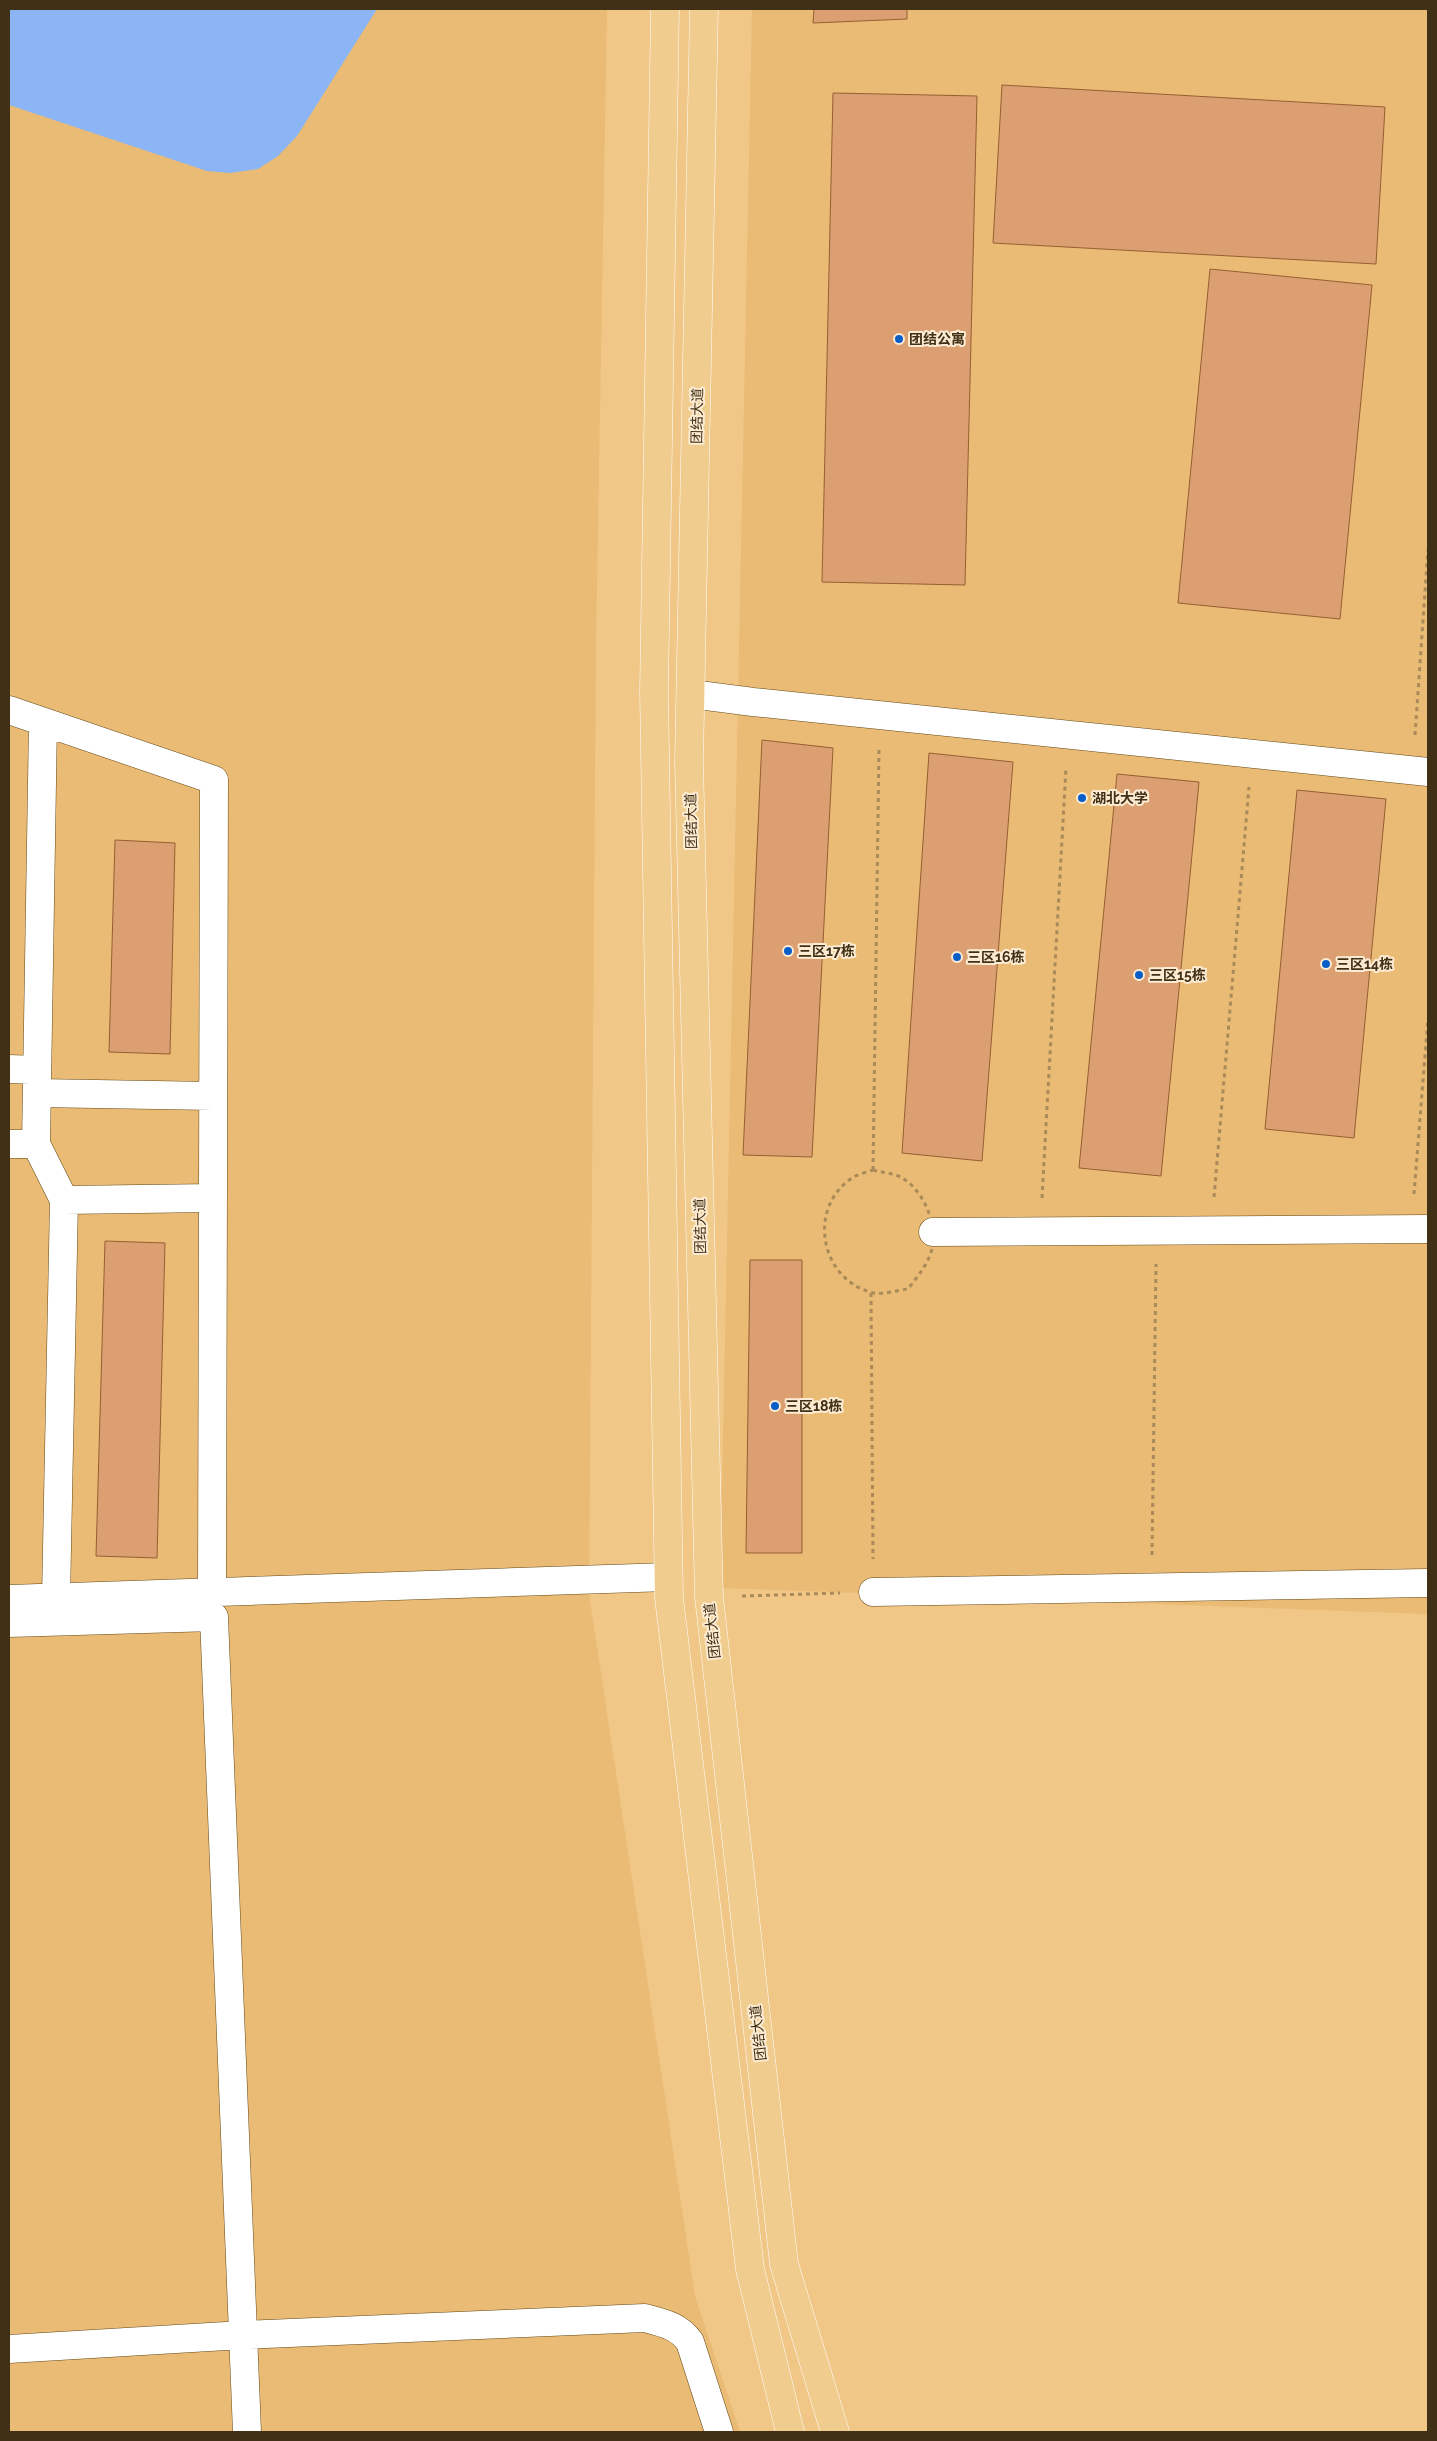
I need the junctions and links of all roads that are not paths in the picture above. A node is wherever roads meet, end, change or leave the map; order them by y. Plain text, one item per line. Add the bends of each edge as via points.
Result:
1 (665, 9) edge
2 (704, 9) edge
3 (691, 694) junction
4 (9, 710) edge
5 (42, 722) junction
6 (1420, 771) edge
7 (9, 1069) edge
8 (37, 1081) junction
9 (213, 1096) junction
10 (9, 1144) edge
11 (36, 1144) junction
12 (213, 1198) junction
13 (64, 1200) junction
14 (1420, 1229) edge
15 (933, 1232) road end
16 (668, 1577) junction
17 (1428, 1583) edge
18 (212, 1591) junction
19 (874, 1592) road end
20 (56, 1598) junction
21 (9, 1599) edge
22 (9, 1623) edge
23 (243, 2335) junction
24 (9, 2350) edge
25 (247, 2432) edge
26 (719, 2432) edge
27 (790, 2432) edge
28 (835, 2432) edge

1 - 16 main road via 654,690
2 - 3 main road, 团结大道
3 - 6 street
3 - 28 main road, 团结大道 via 690,772 709,1598 784,2264
4 - 5 street
5 - 8 street
5 - 9 street via 214,780
7 - 8 street
8 - 9 street
8 - 11 street
9 - 12 street
10 - 11 street
11 - 13 street
12 - 13 street
12 - 18 street
13 - 20 street
14 - 15 street
16 - 18 street
16 - 27 main road via 750,2269
17 - 19 street
18 - 20 street
20 - 21 street
22 - 23 street via 214,1617
23 - 24 street
23 - 25 street
23 - 26 street via 646,2318 672,2325 690,2342

